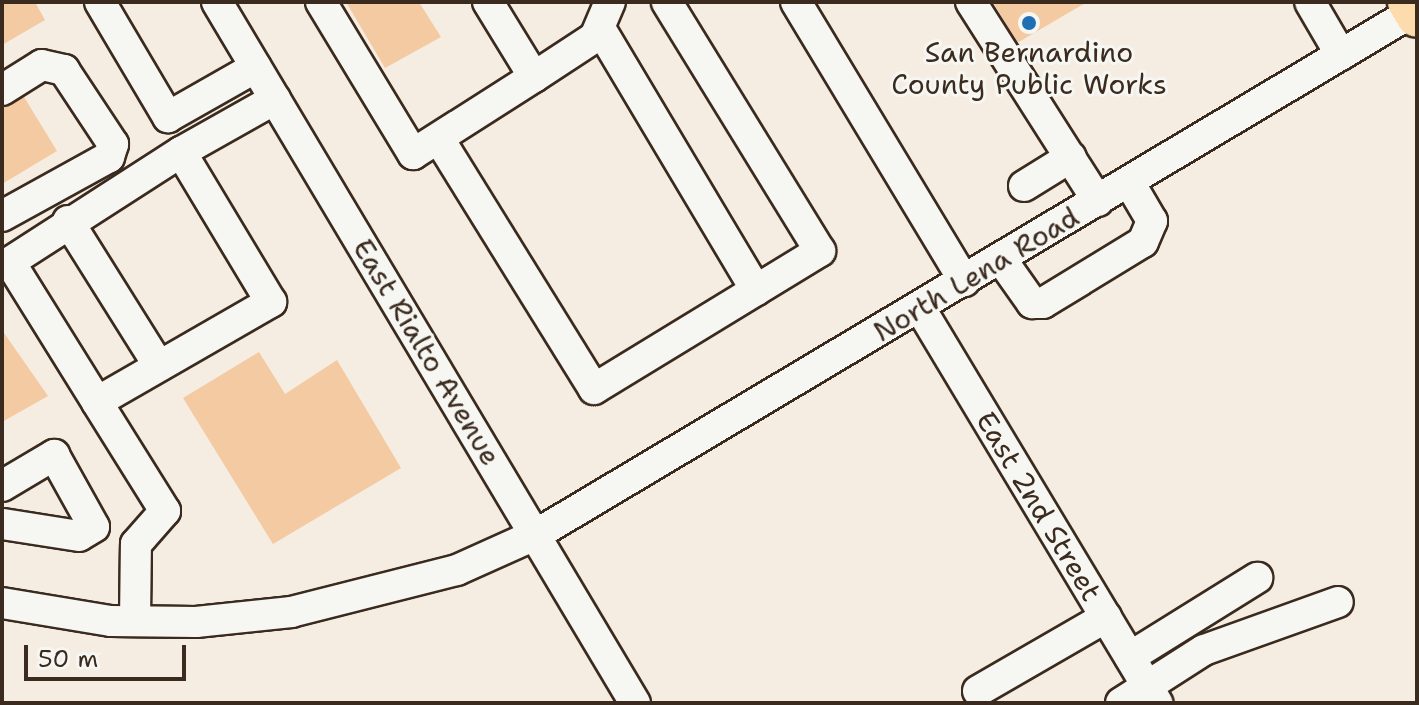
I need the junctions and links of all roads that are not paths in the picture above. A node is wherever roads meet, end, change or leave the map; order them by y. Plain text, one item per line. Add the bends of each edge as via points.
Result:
1 (100, 2) edge
2 (217, 2) edge
3 (321, 2) edge
4 (488, 2) edge
5 (667, 2) edge
6 (796, 2) edge
7 (971, 2) edge
8 (1310, 2) edge
9 (1413, 10) edge
10 (605, 16) edge
11 (1341, 55) junction
12 (256, 67) junction
13 (534, 77) junction
14 (2, 90) edge
15 (275, 99) junction
16 (439, 139) junction
17 (181, 152) junction
18 (1071, 157) junction
19 (1129, 182) junction
20 (1024, 186) dead end
21 (1098, 201) junction
22 (2, 216) edge
23 (68, 221) junction
24 (1001, 259) junction
25 (964, 281) junction
26 (756, 290) junction
27 (920, 308) junction
28 (159, 366) junction
29 (97, 402) junction
30 (2, 486) edge
31 (2, 524) edge
32 (537, 534) junction
33 (1257, 578) dead end
34 (1338, 602) dead end
35 (2, 603) edge
36 (1106, 617) junction
37 (135, 621) junction
38 (1130, 657) junction
39 (978, 691) dead end
40 (1151, 693) edge
41 (635, 703) edge
42 (1121, 703) edge

1 - 12 street via 168,117
2 - 12 street, East Rialto Avenue
3 - 16 street via 413,154
4 - 13 street
5 - 26 street via 820,251
6 - 25 street
7 - 18 street
8 - 11 street
9 - 11 street, North Lena Road
10 - 13 street
10 - 26 street
11 - 19 street, North Lena Road
12 - 15 street, East Rialto Avenue
13 - 16 street
14 - 22 street via 42,65 64,70 113,144 109,157
15 - 17 street
15 - 32 street, East Rialto Avenue
16 - 26 street via 594,389
17 - 23 street
17 - 28 street via 271,302
18 - 20 street
18 - 21 street
19 - 21 street, North Lena Road
19 - 24 street via 1152,221 1143,242 1043,303 1032,303
21 - 24 street, North Lena Road
23 - 28 street
23 - 29 street via 10,262
24 - 25 street, North Lena Road
25 - 27 street, North Lena Road
27 - 32 street, North Lena Road
27 - 36 street, East 2nd Street
28 - 29 street
29 - 37 street via 165,511 136,544
30 - 31 street via 54,455 94,527 79,536
32 - 37 street, North Lena Road via 457,570 320,606
32 - 41 street, East Rialto Avenue
33 - 38 street
34 - 40 street via 1204,650
35 - 37 street, North Lena Road
36 - 38 street, East 2nd Street
36 - 39 street
38 - 40 street, East 2nd Street
40 - 42 street

